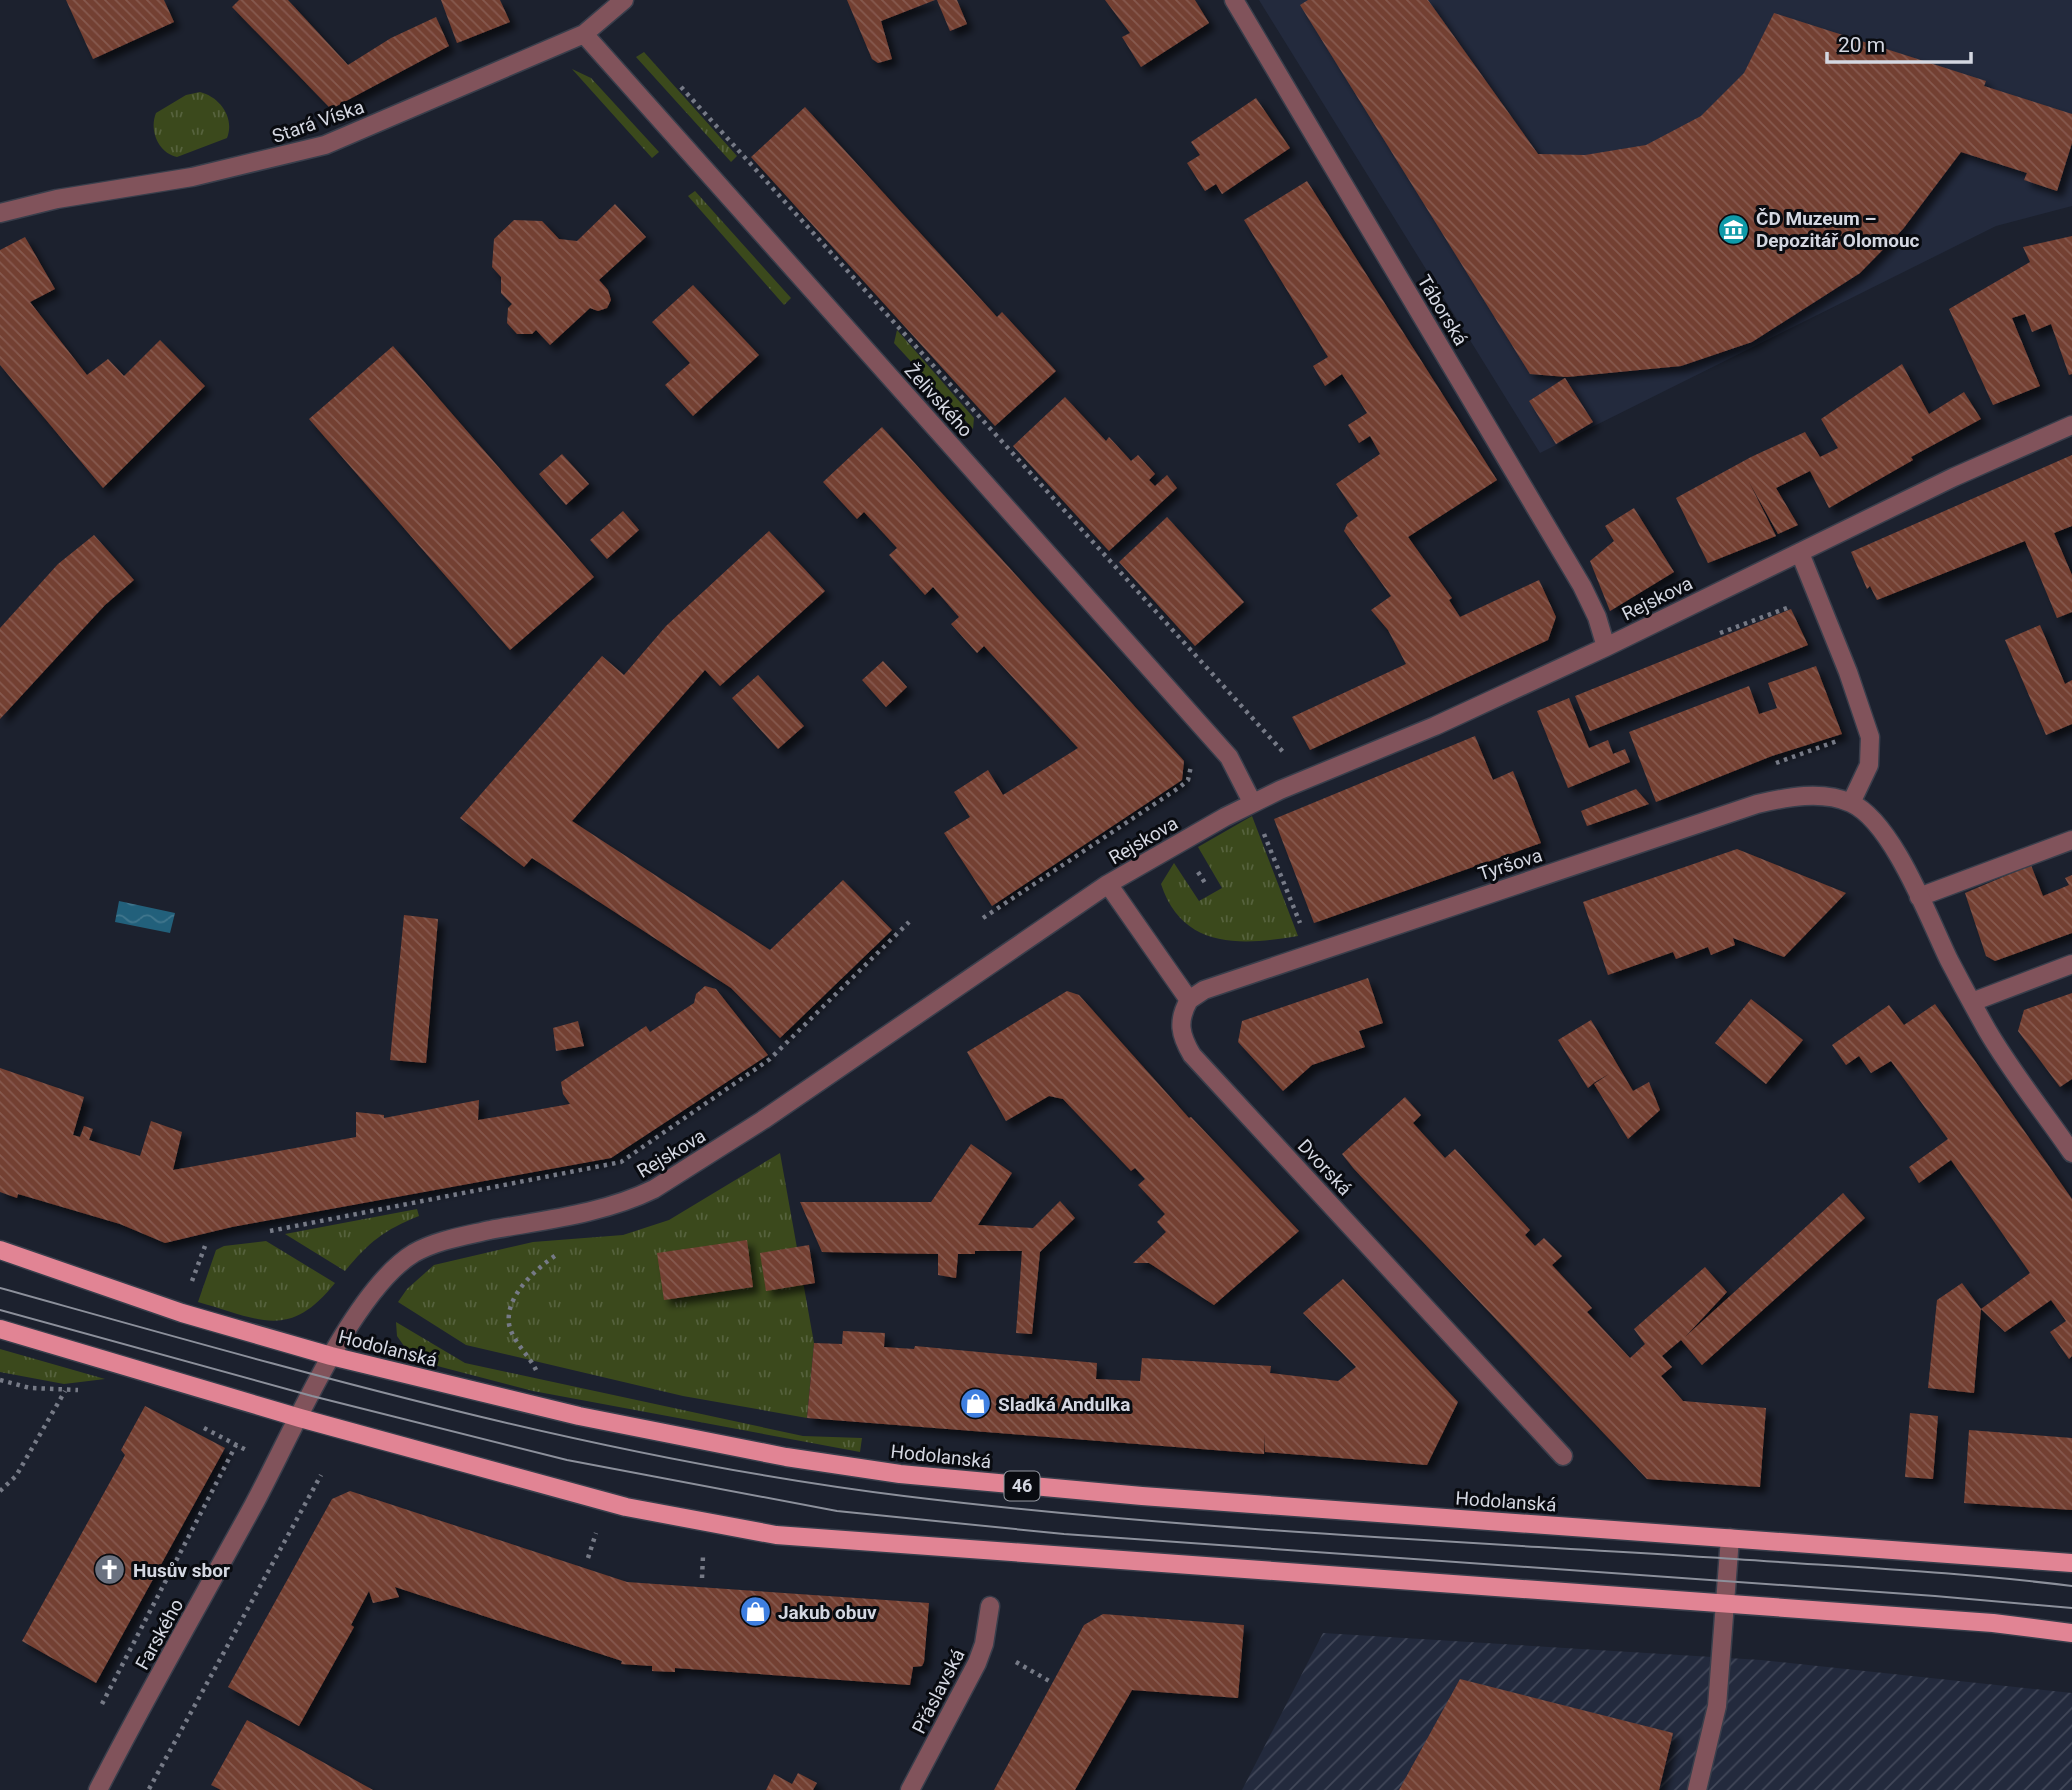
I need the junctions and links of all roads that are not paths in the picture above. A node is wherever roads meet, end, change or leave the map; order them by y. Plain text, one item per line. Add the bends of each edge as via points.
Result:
1 (624, 0) edge
2 (1234, 0) edge
3 (584, 34) junction
4 (0, 213) edge
5 (2072, 425) edge
6 (1800, 553) junction
7 (1605, 647) junction
8 (1252, 802) junction
9 (1851, 803) junction
10 (2072, 840) edge
11 (1108, 884) junction
12 (1919, 897) junction
13 (2072, 964) edge
14 (1189, 1000) junction
15 (1972, 1002) junction
16 (2072, 1153) edge
17 (0, 1250) edge
18 (0, 1329) edge
19 (331, 1356) junction
20 (316, 1386) joint
21 (300, 1418) junction
22 (1563, 1456) dead end
23 (1730, 1538) junction
24 (2072, 1563) edge
25 (1725, 1604) junction
26 (990, 1606) dead end
27 (2072, 1633) edge
28 (97, 1790) edge
29 (910, 1790) edge
30 (1697, 1790) edge

1 - 3 street, Stará Víska
2 - 7 street, Táborská via 1582,586
3 - 4 street, Stará Víska via 325,145 192,177
3 - 8 street, Želivského via 1230,757
5 - 6 street, Rejskova
6 - 7 street, Rejskova
6 - 9 street via 1870,737 1869,765
7 - 8 street, Rejskova via 1435,726
8 - 11 street, Rejskova
9 - 12 street via 1886,837
9 - 14 street, Tyršova via 1806,796 1757,804 1299,956 1204,989
10 - 12 street
11 - 14 street
11 - 19 street, Rejskova via 763,1120 654,1189 618,1204 457,1237 413,1254 388,1273
12 - 15 street
13 - 15 street
14 - 22 street, Dvorská via 1180,1024 1182,1039 1192,1055
15 - 16 street
17 - 19 main road, Hodolanská / 46 via 182,1313
18 - 21 main road
19 - 20 street, Rejskova
19 - 23 main road, Hodolanská / 46 via 674,1438 900,1474
20 - 21 street, Farského
21 - 25 main road via 626,1507 776,1535
21 - 28 street, Farského
23 - 24 main road, Hodolanská / 46
23 - 25 street
25 - 27 main road
25 - 30 street via 1717,1706
26 - 29 street, Přáslavská via 977,1663

